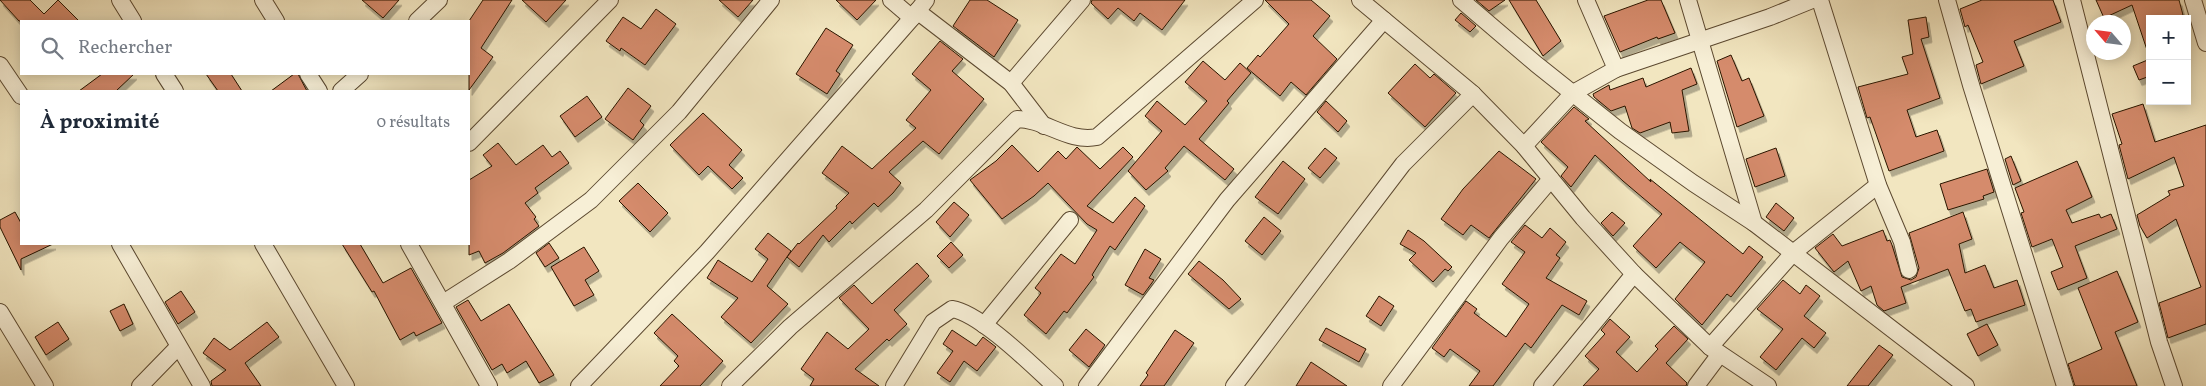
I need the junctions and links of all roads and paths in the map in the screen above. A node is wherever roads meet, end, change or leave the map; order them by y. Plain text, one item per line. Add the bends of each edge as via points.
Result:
1 (120, 0) edge
2 (439, 0) edge
3 (610, 0) edge
4 (771, 0) edge
5 (891, 0) edge
6 (1082, 0) edge
7 (1255, 0) edge
8 (1360, 0) edge
9 (1461, 0) edge
10 (1586, 0) edge
11 (1688, 0) edge
12 (1812, 0) edge
13 (1820, 0) edge
14 (1947, 0) edge
15 (2072, 0) edge
16 (2193, 0) edge
17 (918, 10) edge
18 (132, 20) edge
19 (418, 20) edge
20 (1384, 20) junction
21 (1699, 40) junction
22 (2206, 43) edge
23 (0, 65) edge
24 (1616, 69) junction
25 (165, 75) edge
26 (309, 75) edge
27 (359, 75) edge
28 (1010, 83) junction
29 (174, 90) edge
30 (318, 90) edge
31 (342, 90) edge
32 (1473, 94) junction
33 (1573, 94) junction
34 (20, 95) edge
35 (1044, 126) junction
36 (470, 142) edge
37 (1524, 146) junction
38 (1551, 179) junction
39 (1878, 185) junction
40 (1070, 220) dead end
41 (1754, 223) junction
42 (121, 245) edge
43 (264, 245) edge
44 (409, 245) edge
45 (1793, 253) junction
46 (1909, 270) dead end
47 (1634, 274) junction
48 (443, 303) junction
49 (0, 312) edge
50 (984, 325) junction
51 (178, 347) junction
52 (1715, 351) junction
53 (1047, 383) edge
54 (45, 386) edge
55 (140, 386) edge
56 (202, 386) edge
57 (346, 386) edge
58 (489, 386) edge
59 (579, 386) edge
60 (730, 386) edge
61 (894, 386) edge
62 (1087, 386) edge
63 (1234, 386) edge
64 (1391, 386) edge
65 (1542, 386) edge
66 (1696, 386) edge
67 (1768, 386) edge
68 (1966, 386) edge
69 (2065, 386) edge
70 (2174, 386) edge

1 - 18 street
2 - 19 street
3 - 36 street
4 - 48 street via 679,112 591,200 508,261
5 - 17 street
6 - 28 street
7 - 35 street via 1097,137 1078,138
8 - 20 street
9 - 33 street
10 - 24 street
11 - 21 street
12 - 21 street
13 - 39 street
14 - 69 street
15 - 70 street via 2159,342
16 - 22 street
17 - 28 street
17 - 59 street via 707,252
20 - 32 street
20 - 62 street via 1227,200
21 - 24 street
21 - 41 street
23 - 34 street
24 - 33 street
25 - 29 street
26 - 30 street
27 - 31 street
28 - 35 street
32 - 37 street
32 - 63 street via 1404,164
33 - 37 street
33 - 41 street via 1692,183
35 - 60 street via 1027,119 1017,119 926,210 790,327
37 - 38 street
38 - 47 street
38 - 64 street via 1501,238
39 - 45 street
39 - 46 street via 1902,242
40 - 50 street
41 - 45 street
42 - 51 street
43 - 57 street
44 - 48 street
45 - 52 street
45 - 68 street
47 - 52 street
47 - 65 street
48 - 58 street
49 - 54 street
50 - 53 street
50 - 61 street via 959,310 944,313 933,322
51 - 55 street
51 - 56 street
52 - 66 street
52 - 67 street

